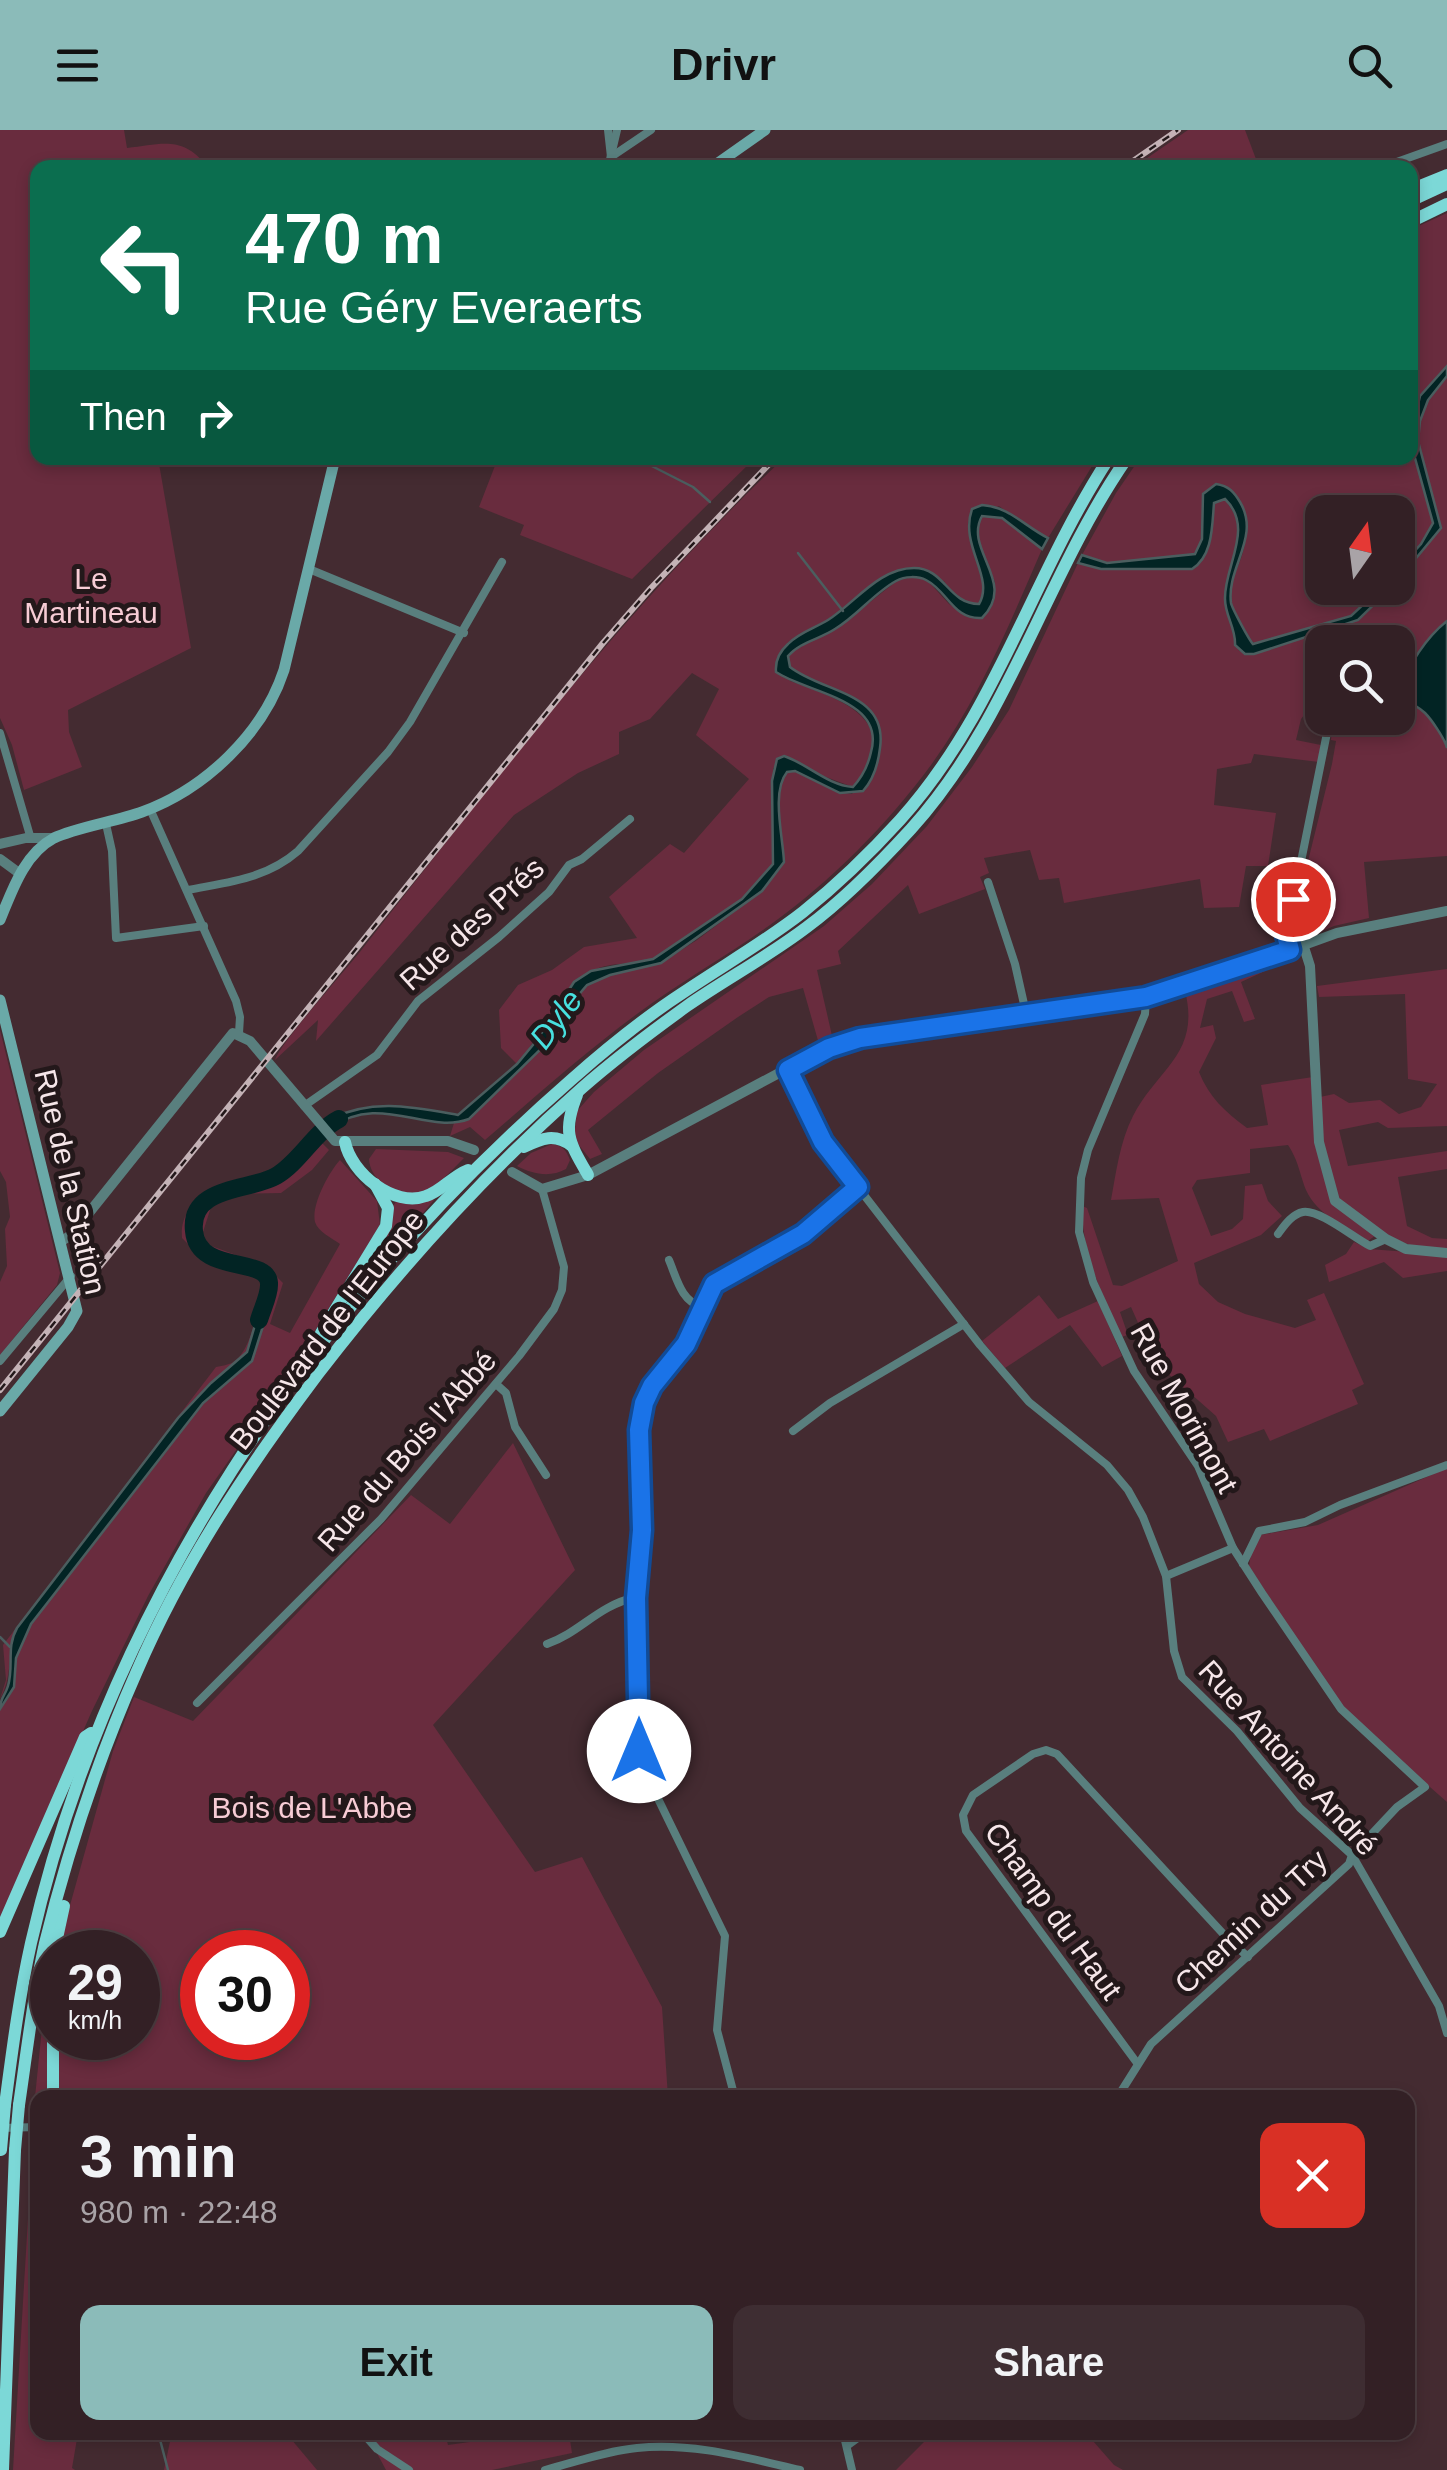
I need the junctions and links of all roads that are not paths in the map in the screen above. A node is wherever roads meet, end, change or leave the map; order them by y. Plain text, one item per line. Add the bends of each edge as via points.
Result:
1 (608, 130) edge
2 (617, 130) edge
3 (650, 130) edge
4 (765, 130) edge
5 (1447, 144) edge
6 (610, 157) junction
7 (609, 160) edge
8 (722, 160) edge
9 (1402, 160) edge
10 (1447, 174) edge
11 (1447, 184) edge
12 (1418, 187) edge
13 (1418, 197) edge
14 (1447, 204) edge
15 (1418, 218) edge
16 (333, 465) edge
17 (1105, 465) edge
18 (1123, 465) edge
19 (502, 562) dead end
20 (308, 569) junction
21 (464, 633) junction
22 (0, 733) edge
23 (1326, 735) edge
24 (150, 809) junction
25 (630, 818) dead end
26 (106, 824) junction
27 (32, 838) junction
28 (53, 838) junction
29 (0, 844) edge
30 (0, 859) edge
31 (19, 874) junction
32 (988, 882) dead end
33 (188, 890) junction
34 (1447, 911) edge
35 (0, 920) edge
36 (204, 926) junction
37 (1304, 944) junction
38 (1290, 950) junction
39 (1146, 997) junction
40 (0, 1000) edge
41 (1026, 1013) junction
42 (239, 1033) junction
43 (788, 1070) junction
44 (579, 1091) junction
45 (304, 1106) junction
46 (345, 1142) junction
47 (572, 1146) junction
48 (474, 1150) dead end
49 (512, 1153) junction
50 (476, 1168) junction
51 (512, 1172) dead end
52 (588, 1176) junction
53 (375, 1184) junction
54 (858, 1187) junction
55 (542, 1189) junction
56 (1278, 1234) dead end
57 (1386, 1239) junction
58 (62, 1241) junction
59 (1447, 1253) edge
60 (669, 1260) dead end
61 (71, 1276) junction
62 (702, 1307) junction
63 (964, 1324) junction
64 (320, 1348) junction
65 (0, 1360) edge
66 (496, 1384) junction
67 (0, 1412) edge
68 (793, 1431) dead end
69 (1447, 1464) edge
70 (546, 1475) dead end
71 (1233, 1548) junction
72 (1243, 1564) junction
73 (1166, 1576) junction
74 (636, 1598) junction
75 (547, 1644) dead end
76 (197, 1703) dead end
77 (97, 1729) junction
78 (1425, 1787) joint
79 (1352, 1855) junction
80 (62, 1880) junction
81 (59, 1930) edge
82 (0, 1932) edge
83 (1248, 1956) junction
84 (1447, 2033) edge
85 (53, 2060) edge
86 (1137, 2062) junction
87 (53, 2090) edge
88 (733, 2090) edge
89 (1121, 2090) edge
90 (12, 2105) junction
91 (30, 2127) edge
92 (0, 2128) edge
93 (8, 2150) edge
94 (0, 2162) edge
95 (370, 2440) edge
96 (846, 2440) edge
97 (855, 2440) edge
98 (848, 2445) junction
99 (4, 2470) edge
100 (409, 2470) edge
101 (546, 2470) edge
102 (800, 2470) edge
103 (852, 2470) edge

1 - 6 street
2 - 6 street
3 - 6 street
4 - 8 main road
5 - 9 street
6 - 7 street
10 - 12 highway
11 - 13 highway
14 - 15 highway
16 - 20 main road
17 - 50 highway, Boulevard de l'Europe via 1055,549 970,726 905,814 814,903 632,1029
18 - 44 highway, Boulevard de l'Europe via 1068,556 983,731 915,824 810,925 690,1004
19 - 21 street
20 - 21 street
20 - 24 main road via 268,708 229,755
21 - 33 street via 399,737 298,851 262,875
22 - 27 street
23 - 38 street via 1288,920
24 - 26 main road
24 - 33 street
25 - 45 street, Rue des Prés via 569,864 500,937 418,1001 377,1055
26 - 28 main road
26 - 36 street via 116,938
27 - 28 street
27 - 29 street
28 - 31 main road
30 - 31 street
31 - 35 main road
32 - 41 street
33 - 36 street
34 - 37 street
36 - 42 street via 236,1001
37 - 38 street
37 - 57 street via 1322,1161 1335,1202
38 - 39 street
39 - 41 street
39 - 71 street, Rue Morimont via 1082,1169 1080,1240 1126,1356 1198,1466
40 - 58 main road, Rue de la Station
41 - 43 street via 860,1038
42 - 45 street
42 - 58 street via 227,1036
43 - 52 street
43 - 54 street, Rue Antoine André via 823,1142
44 - 47 highway via 567,1120
44 - 49 highway, Boulevard de l'Europe
45 - 46 street via 327,1134
46 - 48 street via 448,1141
46 - 53 highway
47 - 49 highway via 549,1138
47 - 52 highway
49 - 80 highway, Boulevard de l'Europe via 390,1282 233,1493 138,1668
50 - 53 highway via 414,1199
50 - 64 highway, Boulevard de l'Europe
51 - 55 street
52 - 55 street
53 - 64 highway via 388,1208 386,1226 321,1333
54 - 62 street via 803,1234 722,1277
54 - 63 street, Rue Antoine André
55 - 66 street, Rue du Bois l'Abbé via 562,1259 562,1290
56 - 57 street via 1296,1214 1307,1212 1370,1246
57 - 59 street via 1406,1249
58 - 61 main road, Rue de la Station
60 - 62 street via 684,1297
61 - 65 street
61 - 67 main road, Rue de la Station via 75,1318
62 - 74 street via 641,1413
63 - 68 street
63 - 73 street, Rue Antoine André via 1029,1402 1118,1477 1143,1517
64 - 77 highway, Boulevard de l'Europe via 192,1533
66 - 70 street
66 - 76 street, Rue du Bois l'Abbé via 355,1548
69 - 72 street via 1305,1522 1259,1531
71 - 72 street, Rue Morimont
71 - 73 street
72 - 78 street, Rue Morimont via 1341,1709
73 - 79 street, Rue Antoine André via 1177,1668 1186,1684
74 - 75 street via 596,1612
74 - 88 street via 640,1756 725,1936 716,2030
77 - 82 highway via 86,1737
77 - 90 highway, Boulevard de l'Europe via 30,1946
78 - 79 street, Chemin du Try via 1396,1807
79 - 83 street, Chemin du Try
79 - 84 street, Rue Antoine André
80 - 81 highway via 66,1896
80 - 90 highway, Boulevard de l'Europe
83 - 86 street, Chemin du Try
83 - 86 street, Champ du Haut via 1057,1754 1040,1751 973,1795 962,1815 966,1831
85 - 87 highway
86 - 89 street, Chemin du Try
90 - 93 highway, bridge
91 - 92 street
93 - 94 highway
93 - 99 highway
95 - 100 street
96 - 98 street
97 - 98 street
98 - 103 street
101 - 102 street via 659,2447

